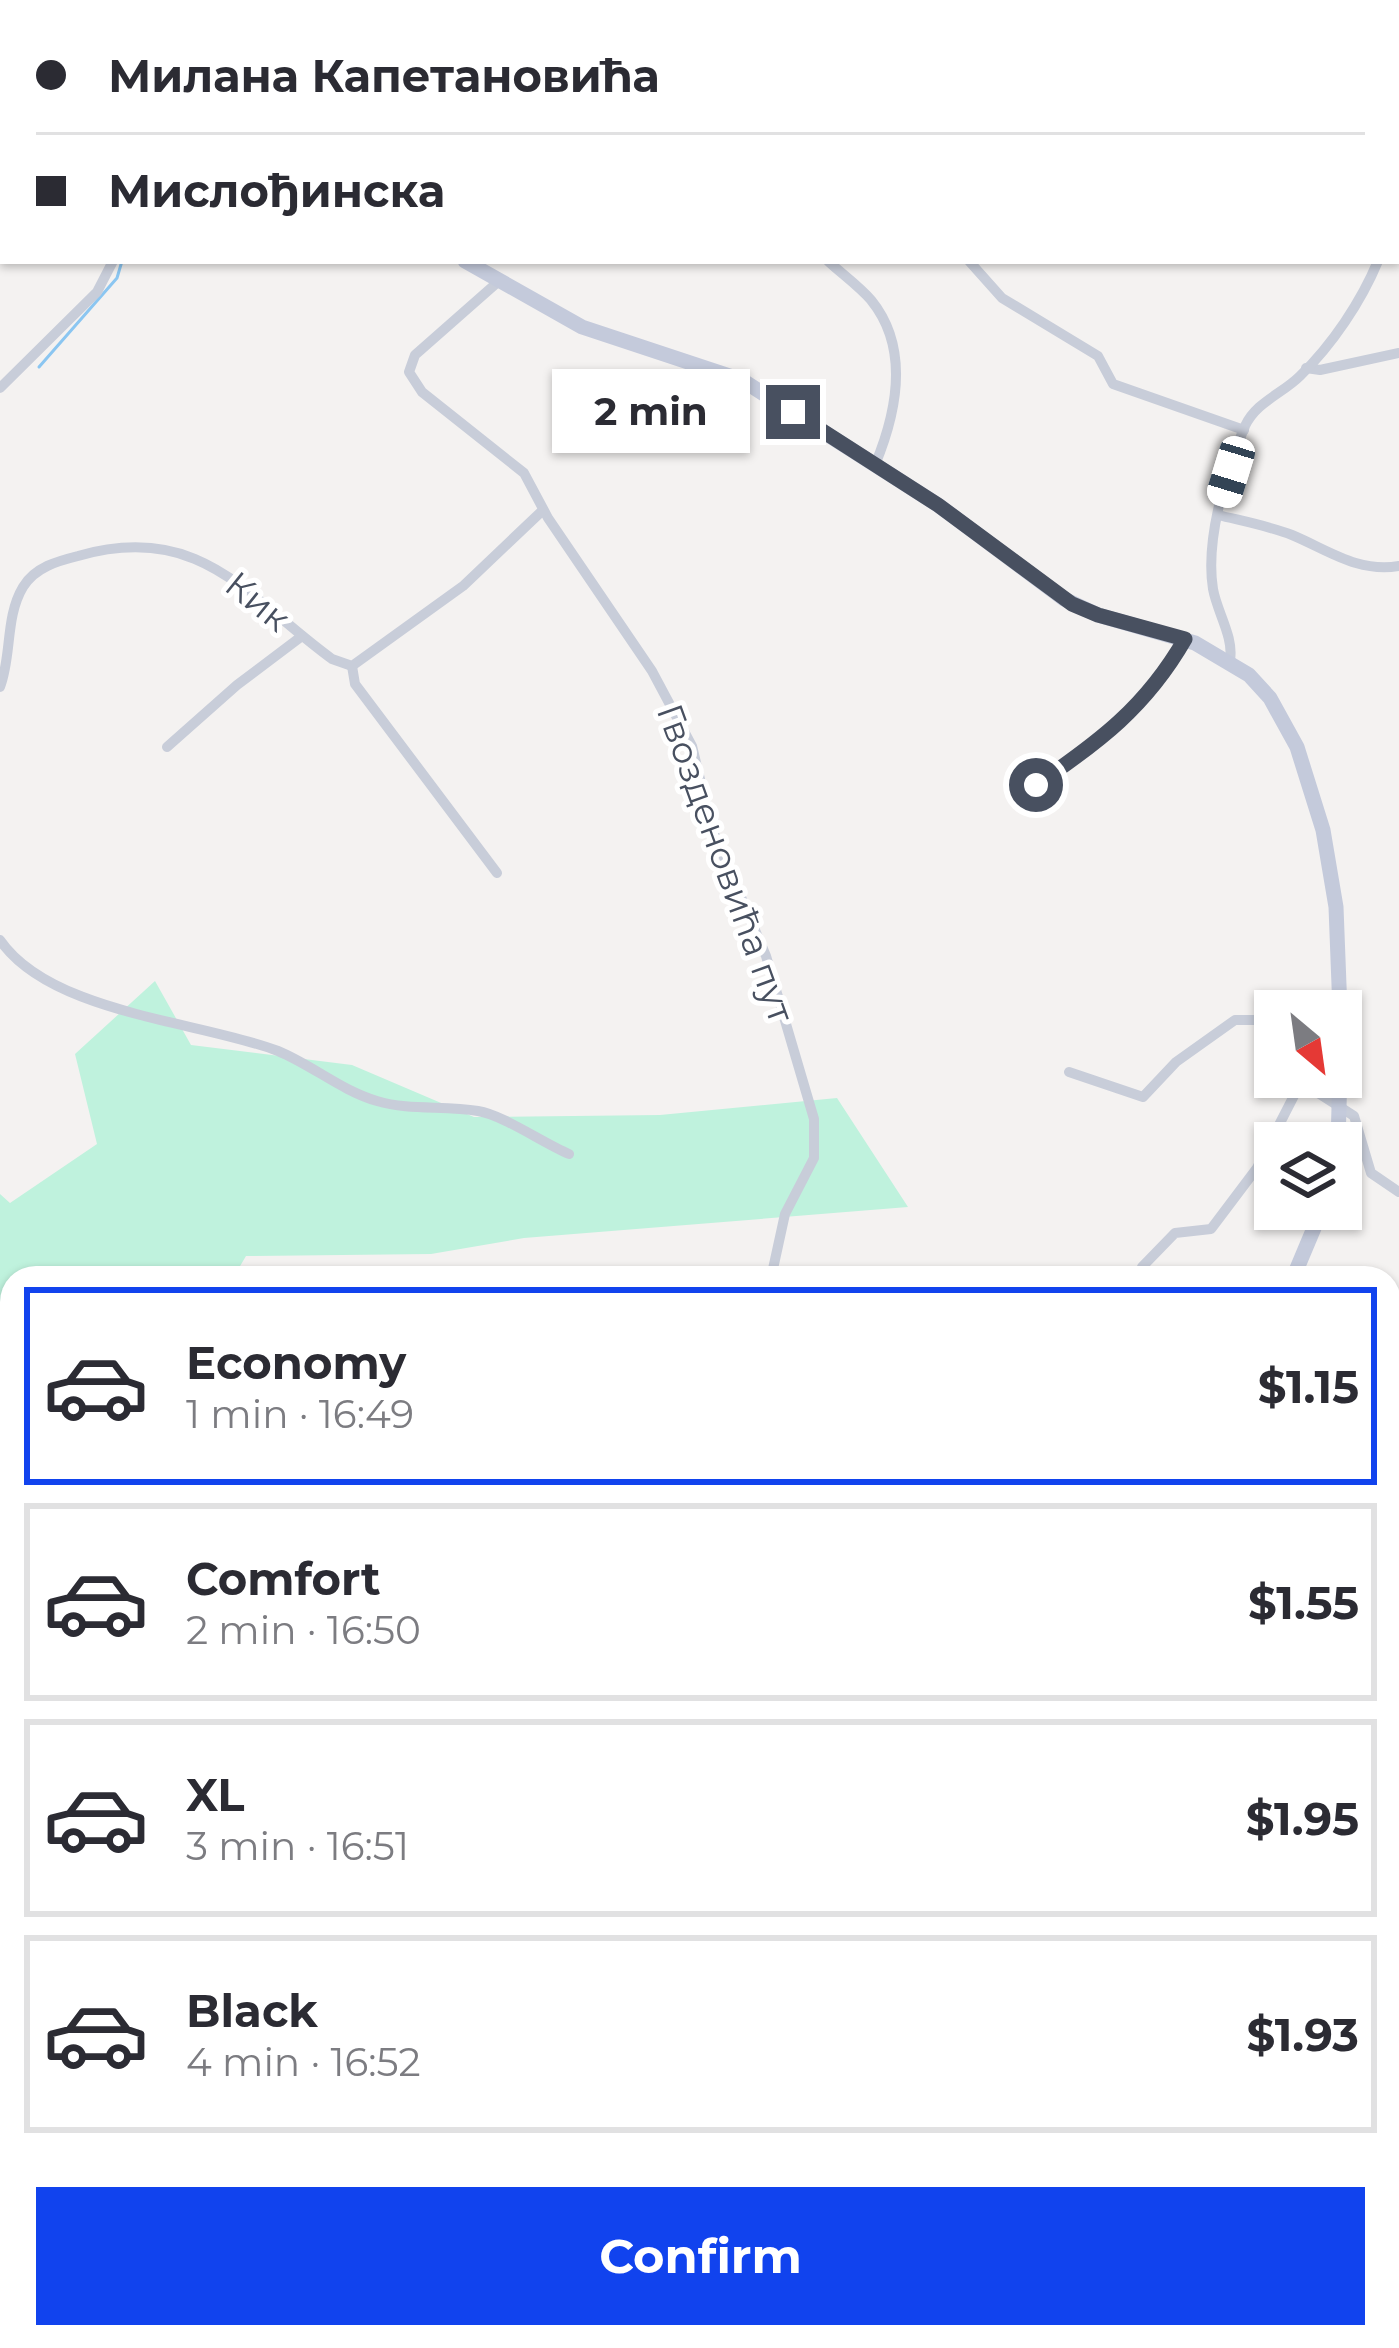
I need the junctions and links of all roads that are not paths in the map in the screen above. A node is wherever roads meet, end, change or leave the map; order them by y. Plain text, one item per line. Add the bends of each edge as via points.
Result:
1 (111, 264) edge
2 (470, 264) edge
3 (831, 264) edge
4 (972, 264) edge
5 (1376, 264) edge
6 (499, 281) junction
7 (1399, 353) edge
8 (1306, 368) junction
9 (0, 388) edge
10 (1244, 430) junction
11 (875, 465) junction
12 (543, 510) junction
13 (1218, 515) junction
14 (1399, 566) edge
15 (302, 637) junction
16 (1185, 639) junction
17 (1230, 660) junction
18 (352, 666) junction
19 (0, 687) edge
20 (167, 748) dead end
21 (1036, 785) dead end
22 (497, 873) dead end
23 (0, 940) edge
24 (1339, 990) edge
25 (1254, 1019) edge
26 (1069, 1072) dead end
27 (1341, 1098) edge
28 (1341, 1104) junction
29 (1340, 1122) edge
30 (569, 1154) dead end
31 (1399, 1192) edge
32 (1313, 1230) edge
33 (774, 1266) edge
34 (1143, 1266) edge
35 (1298, 1266) edge

1 - 9 street via 97,292
2 - 6 main road
3 - 11 street via 869,298 893,345 896,389
4 - 10 street via 1002,298 1098,356 1113,384
5 - 8 street
6 - 11 main road via 596,333 742,380
6 - 12 street, Гвозденовића пут via 416,355 410,372 422,392 524,473
7 - 8 street
8 - 10 street
10 - 13 street
11 - 16 main road via 1072,604
12 - 18 street via 464,586
12 - 33 street, Гвозденовића пут via 674,706 722,857 766,956 816,1143 785,1214
13 - 14 street via 1356,564
13 - 17 street via 1210,560
15 - 18 street, Кик
15 - 19 street, Кик via 206,562 158,549 87,553 50,564 23,585
15 - 20 street
16 - 17 main road
16 - 21 street via 1134,711
17 - 24 main road via 1270,698 1306,772 1332,868
18 - 22 street via 355,684
23 - 30 street via 83,996 277,1051 376,1101 481,1111
25 - 26 street via 1224,1026 1143,1097
27 - 28 main road
28 - 29 main road
28 - 31 street via 1354,1116 1371,1173
28 - 34 street via 1301,1082 1257,1168 1211,1229 1175,1233
32 - 35 main road

